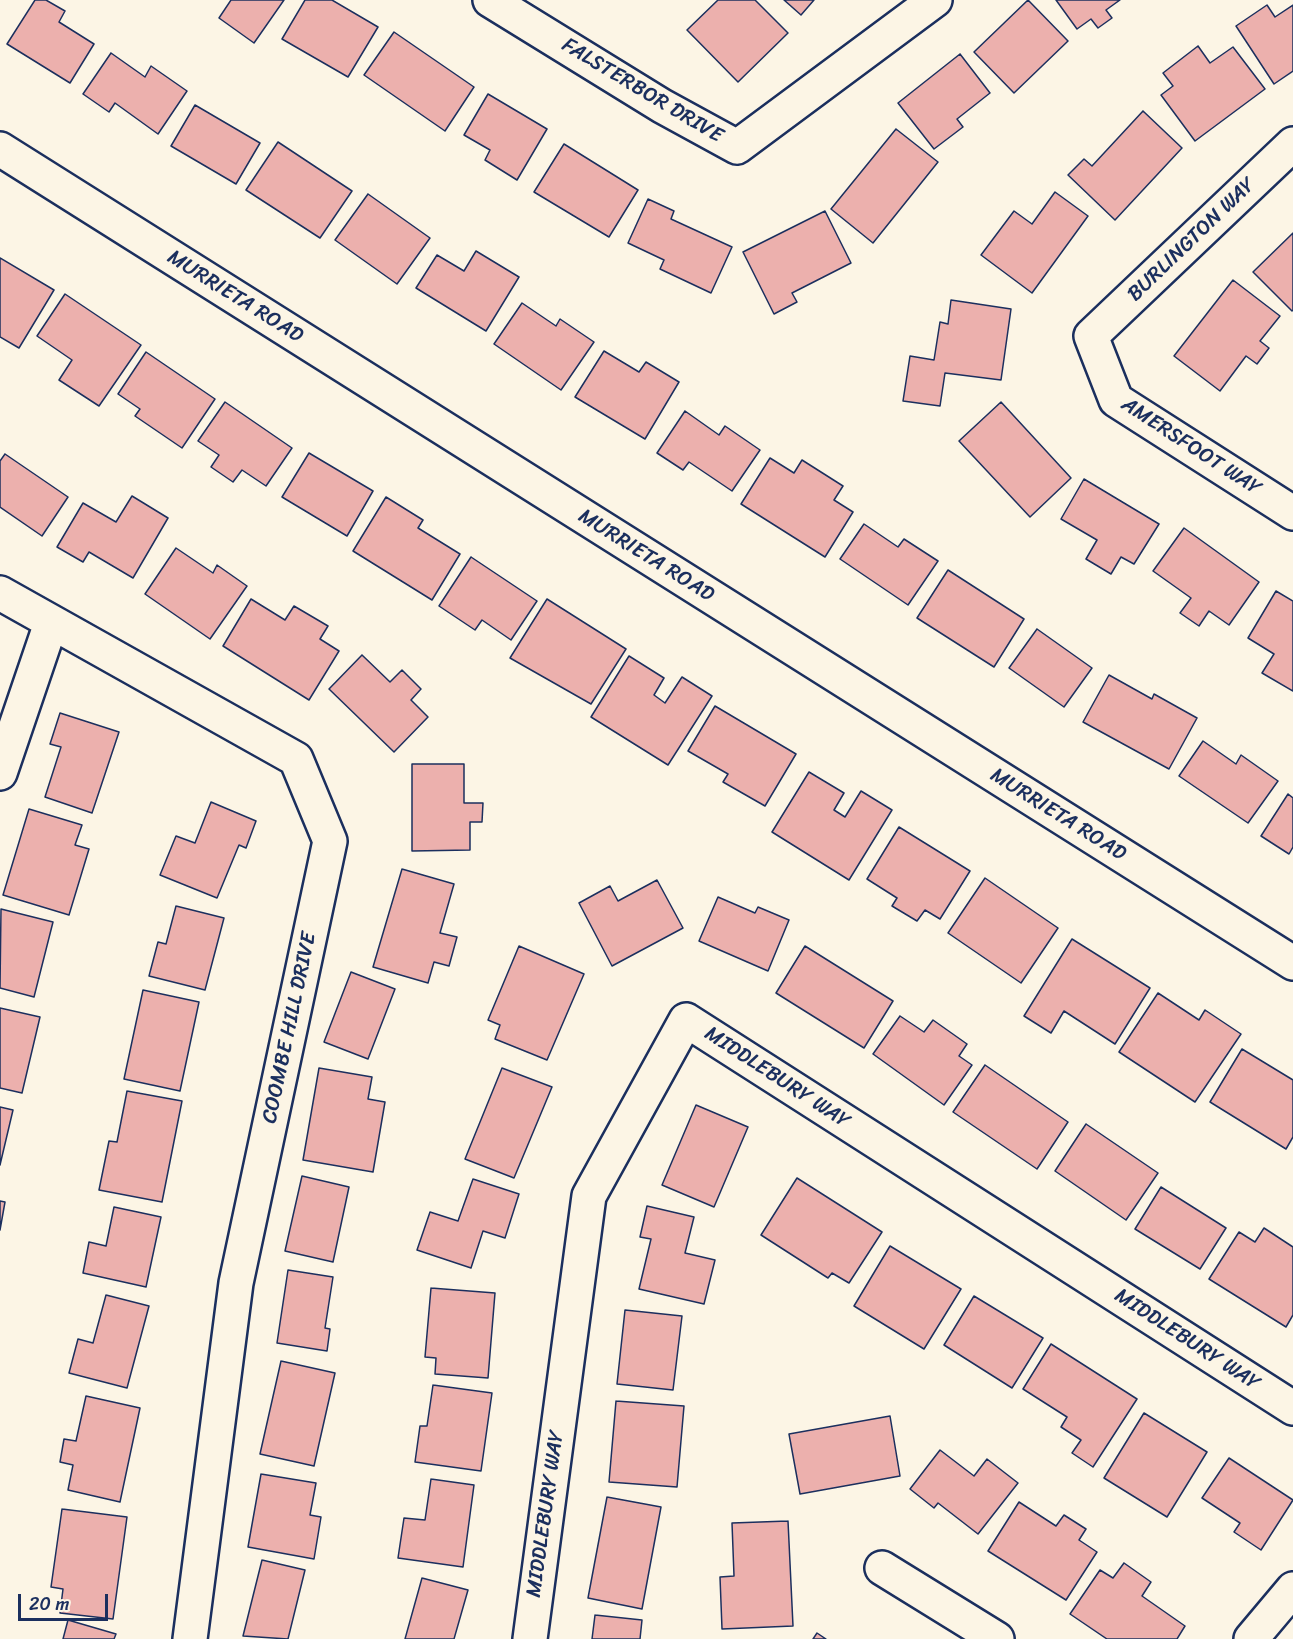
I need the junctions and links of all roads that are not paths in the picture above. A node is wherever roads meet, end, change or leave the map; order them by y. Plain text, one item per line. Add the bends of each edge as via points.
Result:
1 (490, 0) edge
2 (935, 0) edge
3 (1293, 144) edge
4 (0, 149) edge
5 (1091, 336) joint
6 (1293, 513) edge
7 (0, 593) edge
8 (51, 623) junction
9 (0, 773) edge
10 (1293, 963) edge
11 (1293, 1407) edge
12 (882, 1568) dead end
13 (1293, 1589) edge
14 (190, 1639) edge
15 (530, 1639) edge
16 (997, 1639) edge
17 (1251, 1639) edge

1 - 2 street, FALSTERBOR DRIVE via 736,147
3 - 5 street, BURLINGTON WAY
4 - 10 street, MURRIETA ROAD
5 - 6 street, AMERSFOOT WAY via 1116,400
7 - 8 street, COOMBE HILL DRIVE
8 - 9 street
8 - 14 street, COOMBE HILL DRIVE via 296,759 330,841 236,1283
11 - 15 street, MIDDLEBURY WAY via 686,1020 589,1196
12 - 16 street
13 - 17 street

